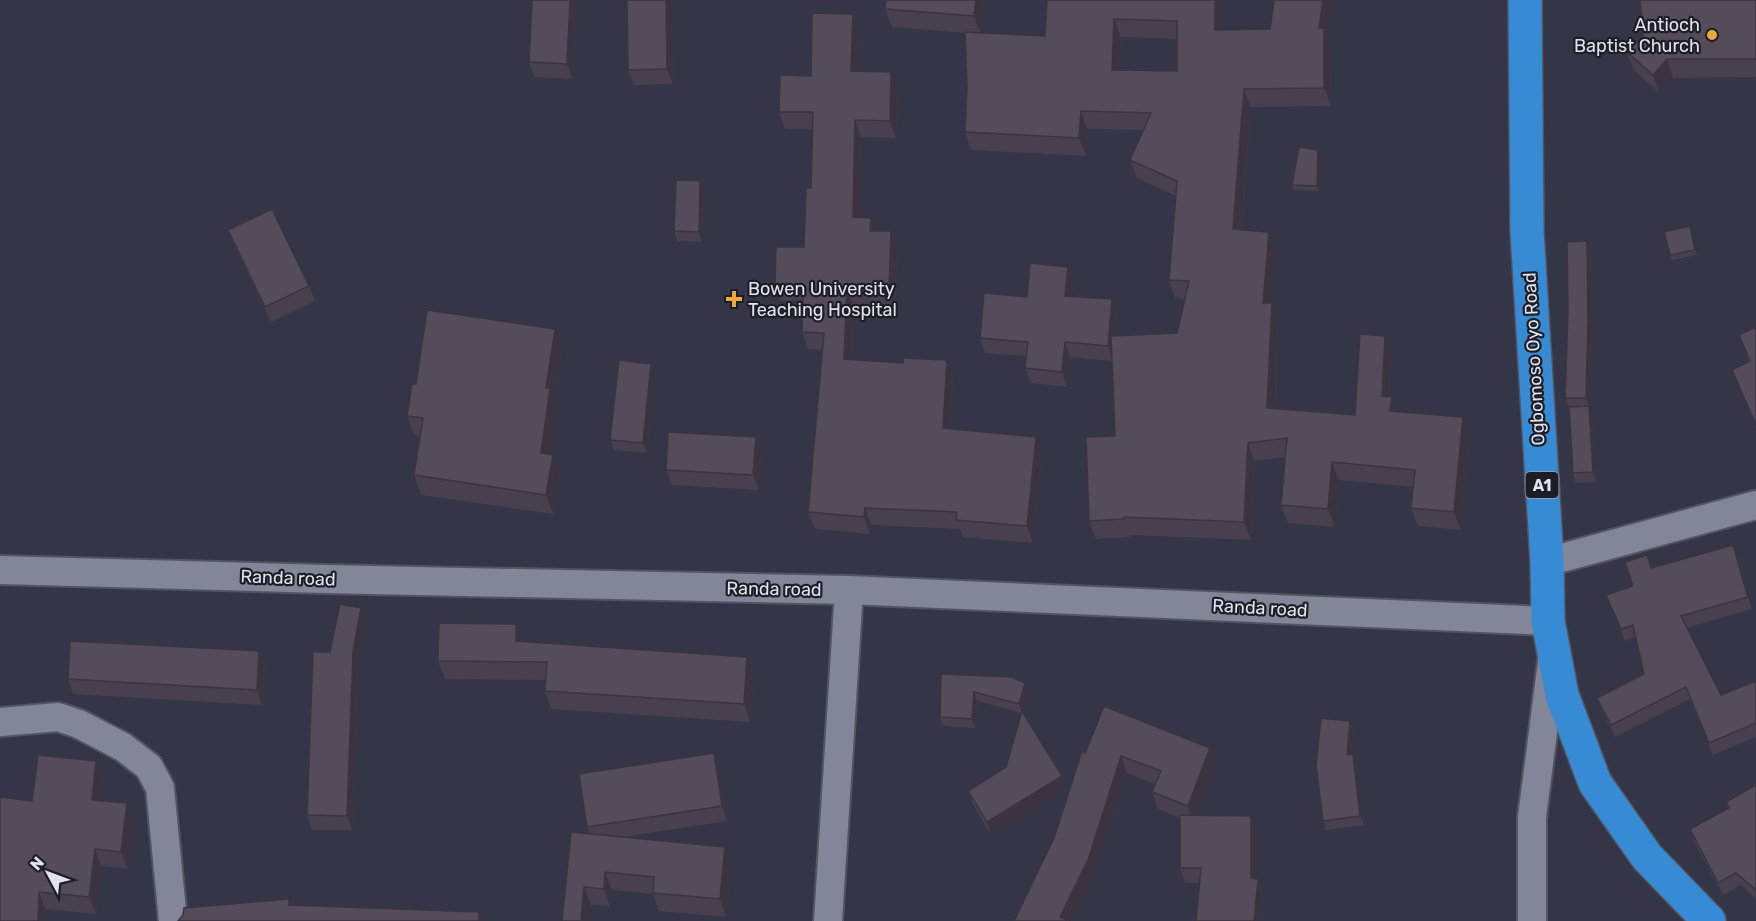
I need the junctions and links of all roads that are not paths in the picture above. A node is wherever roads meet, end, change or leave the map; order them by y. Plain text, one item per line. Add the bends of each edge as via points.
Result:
1 (1525, 0) edge
2 (1756, 505) edge
3 (1547, 562) junction
4 (0, 570) edge
5 (849, 590) junction
6 (1551, 634) junction
7 (0, 722) edge
8 (173, 921) edge
9 (828, 921) edge
10 (1532, 921) edge
11 (1709, 921) edge

1 - 3 highway, Ogbomoso Oyo Road / A1 via 1527,231
2 - 3 street
3 - 6 highway, Ogbomoso Oyo Road / A1
4 - 5 street, Randa road
5 - 6 street, Randa road
5 - 9 street
6 - 10 street via 1532,817
6 - 11 highway, Ogbomoso Oyo Road / A1 via 1562,695 1594,783 1647,856
7 - 8 street via 58,717 123,747 149,767 160,788

